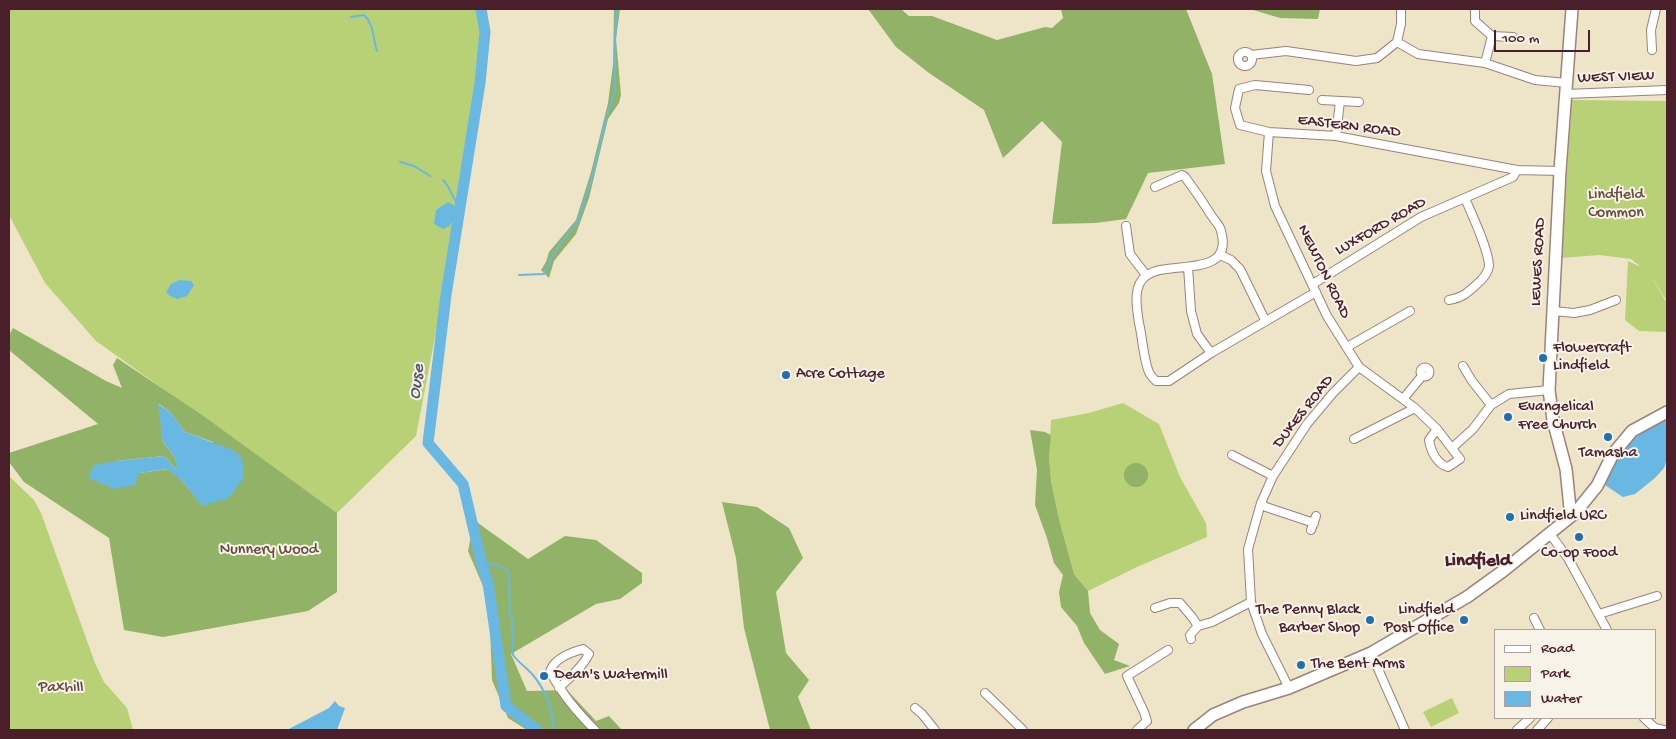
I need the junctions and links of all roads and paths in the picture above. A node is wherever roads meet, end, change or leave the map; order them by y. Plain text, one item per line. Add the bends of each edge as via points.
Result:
1 (1401, 9) edge
2 (1475, 9) edge
3 (1572, 9) edge
4 (1656, 9) edge
5 (1492, 36) junction
6 (1513, 38) dead end
7 (1397, 42) junction
8 (1652, 50) dead end
9 (1251, 55) dead end
10 (1485, 63) junction
11 (1566, 88) junction
12 (1309, 90) dead end
13 (1667, 90) edge
14 (1322, 100) dead end
15 (1340, 101) junction
16 (1359, 102) dead end
17 (1269, 132) junction
18 (1336, 136) junction
19 (1517, 170) junction
20 (1560, 171) junction
21 (1155, 186) dead end
22 (1465, 198) junction
23 (1126, 226) dead end
24 (1220, 255) junction
25 (1188, 267) junction
26 (1146, 275) junction
27 (1313, 284) junction
28 (1316, 292) junction
29 (1612, 299) dead end
30 (1449, 300) dead end
31 (1410, 311) dead end
32 (1553, 311) junction
33 (1265, 320) junction
34 (1347, 347) junction
35 (1211, 353) junction
36 (1463, 366) dead end
37 (1359, 367) junction
38 (1422, 376) dead end
39 (1549, 390) junction
40 (1402, 399) junction
41 (1491, 405) junction
42 (1415, 408) junction
43 (1667, 412) edge
44 (1437, 429) junction
45 (1354, 439) dead end
46 (1452, 448) junction
47 (1232, 456) dead end
48 (1273, 476) junction
49 (1262, 507) junction
50 (1575, 514) junction
51 (1314, 523) dead end
52 (1550, 534) junction
53 (1657, 596) dead end
54 (1251, 602) junction
55 (1155, 608) dead end
56 (1599, 614) junction
57 (1534, 618) dead end
58 (1198, 626) junction
59 (1540, 629) edge
60 (1606, 629) edge
61 (1191, 639) dead end
62 (1168, 650) dead end
63 (1371, 653) junction
64 (559, 688) junction
65 (1289, 688) junction
66 (985, 693) dead end
67 (915, 708) dead end
68 (1529, 719) edge
69 (1547, 719) edge
70 (1645, 719) edge
71 (1521, 729) edge
72 (1654, 729) edge
73 (595, 730) edge
74 (935, 730) edge
75 (1023, 730) edge
76 (1137, 730) edge
77 (1194, 730) edge
78 (1405, 730) edge
79 (1537, 730) edge
80 (1664, 730) edge

1 - 7 street
2 - 5 street via 1475,21
3 - 11 main road, LEWES ROAD
4 - 8 street via 1651,30
5 - 6 street
5 - 10 street
7 - 9 street via 1377,58 1356,61 1286,51
7 - 10 street, WEST VIEW via 1418,54
10 - 11 street, WEST VIEW
11 - 13 street, WEST VIEW
11 - 20 main road, LEWES ROAD
12 - 17 street, EASTERN ROAD via 1256,85 1239,90 1235,108 1240,126
14 - 15 street
15 - 16 street
15 - 18 street
17 - 18 street, EASTERN ROAD
17 - 27 street, NEWTON ROAD via 1266,171 1275,206
18 - 19 street, EASTERN ROAD
19 - 20 street, EASTERN ROAD
19 - 22 street, LUXFORD ROAD via 1513,177
20 - 32 main road, LEWES ROAD
21 - 24 street via 1182,175 1185,177 1221,229 1223,244
22 - 27 street, LUXFORD ROAD via 1420,217
22 - 30 street via 1489,265 1487,274 1465,296
23 - 26 street via 1130,254
24 - 25 street via 1213,261
24 - 33 street via 1240,269
25 - 26 street
25 - 35 street via 1191,311 1197,334
26 - 35 street via 1137,293 1137,309 1148,371 1156,381 1169,380
27 - 28 street, NEWTON ROAD
28 - 33 street
28 - 34 street, NEWTON ROAD
29 - 32 street via 1590,310 1574,313
31 - 34 street
32 - 39 main road, LEWES ROAD
33 - 35 street
34 - 37 street, NEWTON ROAD
36 - 41 street
37 - 40 street, NEWTON ROAD
37 - 48 street, DUKES ROAD via 1307,424
38 - 40 street
39 - 41 street via 1509,394
39 - 50 main road, LEWES ROAD via 1566,469 1570,508
40 - 42 street, NEWTON ROAD
41 - 46 street via 1473,429
42 - 44 street, NEWTON ROAD
42 - 45 street
43 - 50 main road via 1632,431 1613,454 1597,486
44 - 46 street, NEWTON ROAD
44 - 46 street via 1429,440 1431,450 1442,465 1448,467 1460,459
47 - 48 street
48 - 49 street, DUKES ROAD
49 - 51 street
49 - 54 street, DUKES ROAD via 1248,549
50 - 52 main road
52 - 56 street via 1562,548
52 - 63 main road via 1466,597
53 - 56 street
54 - 58 street
54 - 65 street, DUKES ROAD via 1262,634
55 - 58 street via 1180,603
56 - 60 street
57 - 59 street
58 - 61 street via 1190,635
62 - 76 street via 1127,676 1147,721
63 - 65 main road
63 - 78 street
64 - 64 street via 550,672 551,667 575,651 584,649 589,654 586,660
64 - 73 street
65 - 77 main road via 1212,715
66 - 75 street
67 - 74 street
68 - 71 street
69 - 79 street
70 - 72 street
72 - 80 street

